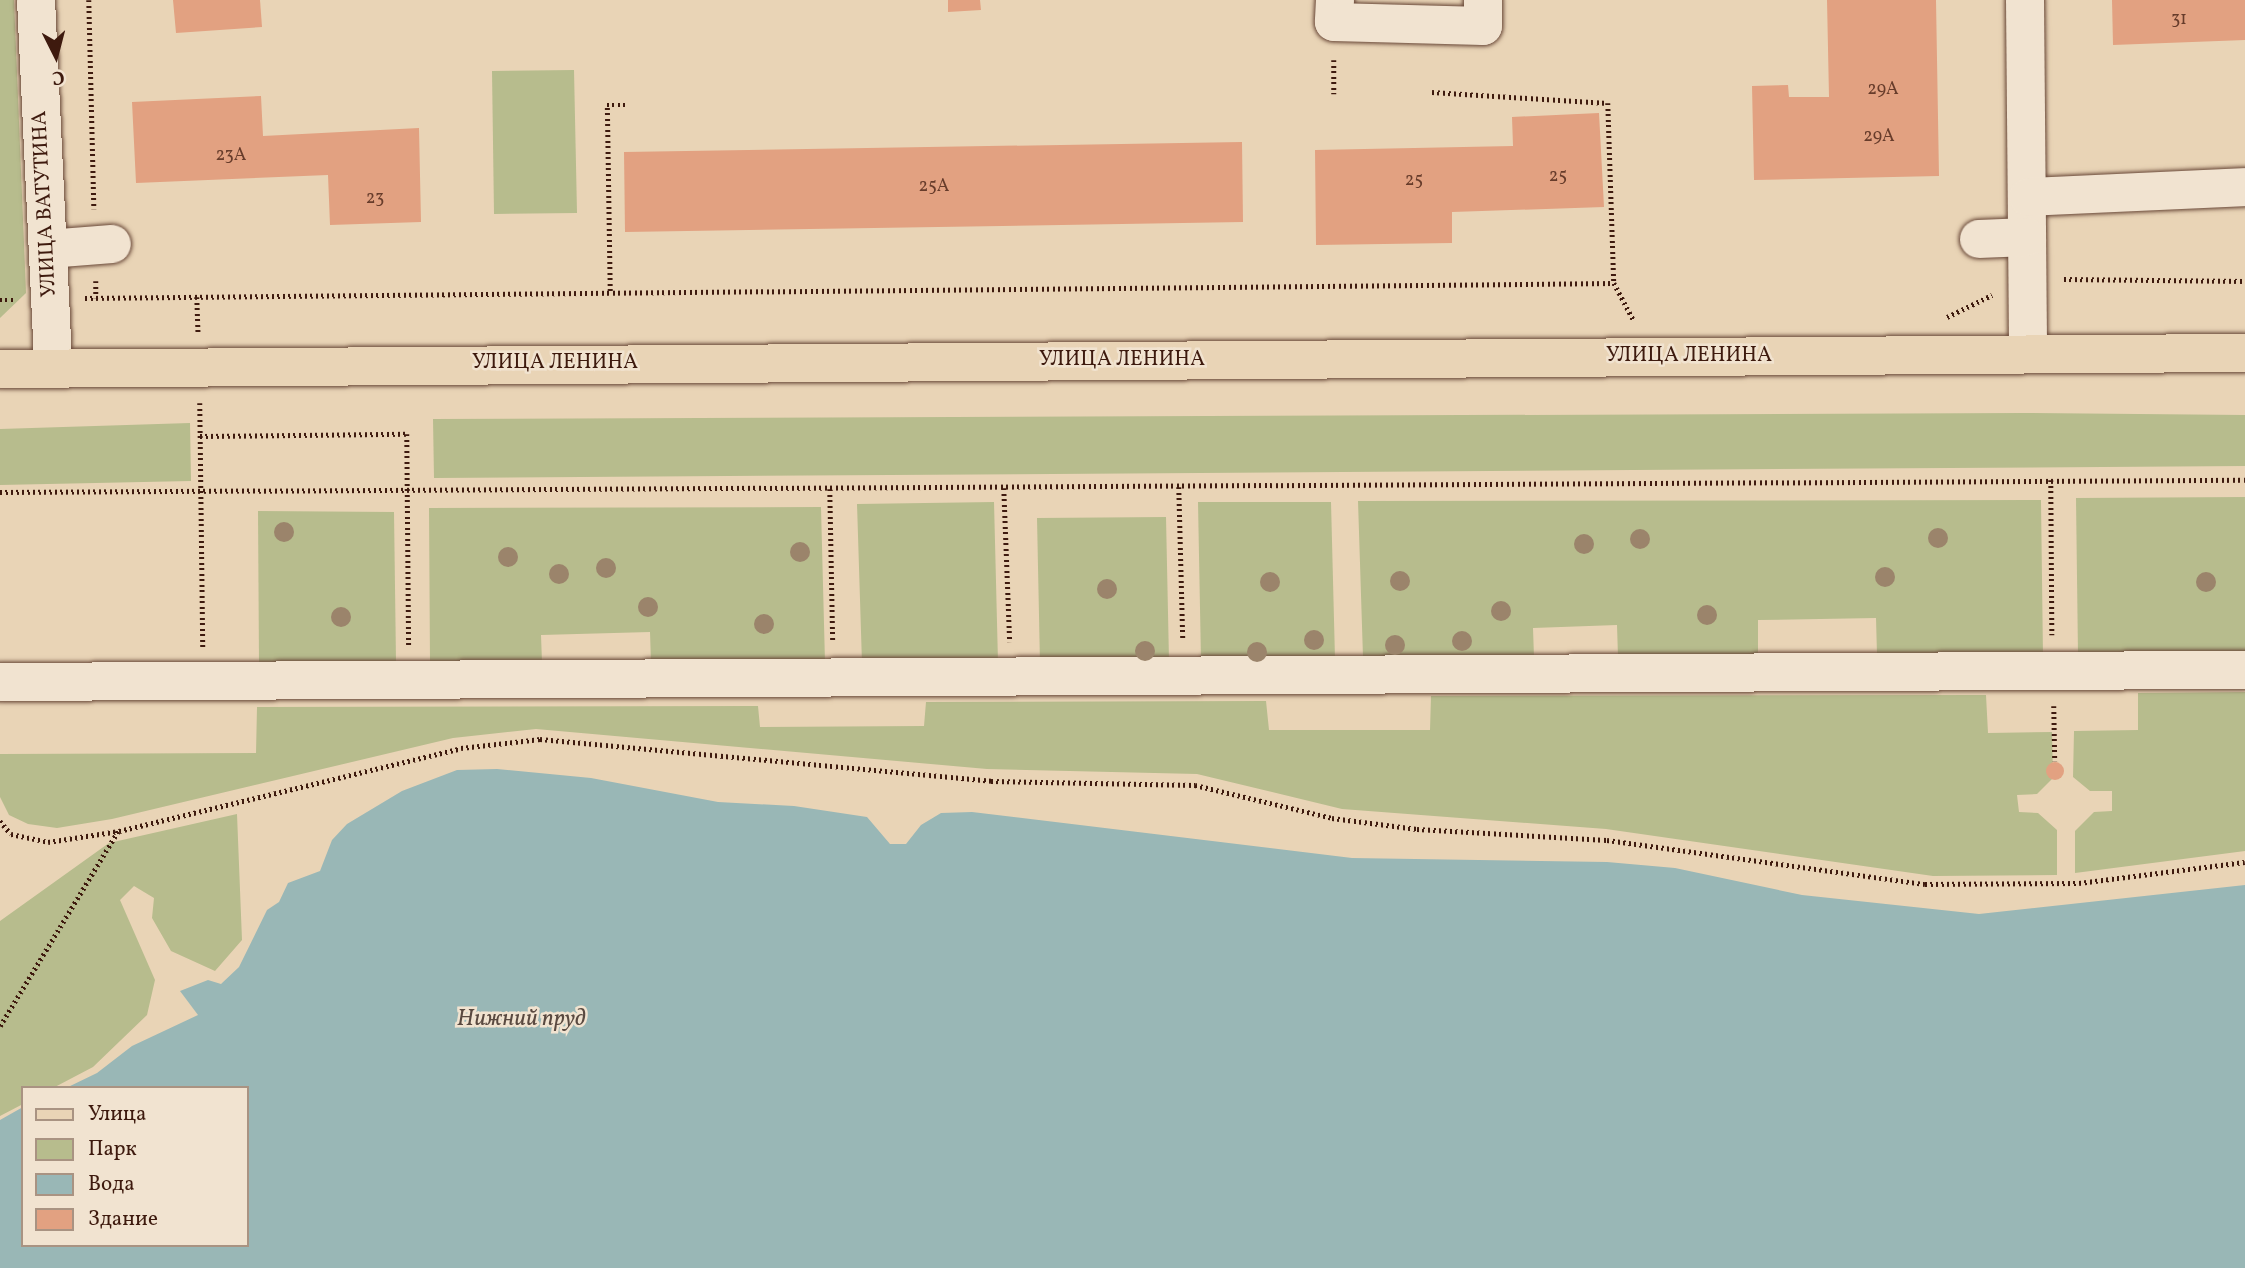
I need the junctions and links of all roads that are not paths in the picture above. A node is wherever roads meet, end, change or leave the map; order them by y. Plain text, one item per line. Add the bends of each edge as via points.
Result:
1 (36, 0) edge
2 (1335, 0) edge
3 (1483, 0) edge
4 (2025, 0) edge
5 (2245, 187) edge
6 (2028, 197) junction
7 (2027, 237) junction
8 (1979, 239) dead end
9 (104, 245) road end
10 (48, 249) junction
11 (2245, 353) edge
12 (2028, 354) junction
13 (53, 366) junction
14 (0, 369) edge
15 (2245, 670) edge
16 (0, 682) edge

1 - 10 street, УЛИЦА ВАТУТИНА
2 - 3 street via 1334,22 1483,26
4 - 6 street
5 - 6 street
6 - 7 street
7 - 8 street
7 - 12 street
9 - 10 street
10 - 13 street, УЛИЦА ВАТУТИНА
11 - 12 main road, УЛИЦА ЛЕНИНА
12 - 13 main road, УЛИЦА ЛЕНИНА
13 - 14 main road, УЛИЦА ЛЕНИНА
15 - 16 street

